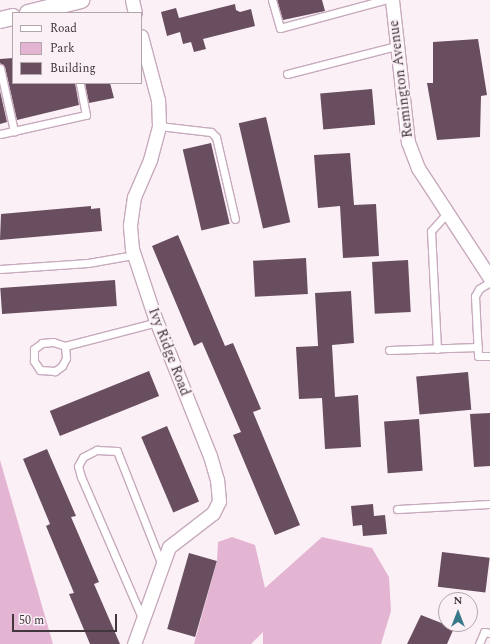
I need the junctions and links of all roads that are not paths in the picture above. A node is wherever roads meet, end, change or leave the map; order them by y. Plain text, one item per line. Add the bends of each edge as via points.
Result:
1 (132, 0) edge
2 (272, 0) edge
3 (384, 0) edge
4 (392, 0) edge
5 (71, 6) edge
6 (34, 12) edge
7 (135, 12) edge
8 (12, 17) edge
9 (0, 20) edge
10 (142, 40) edge
11 (396, 46) junction
12 (0, 68) edge
13 (287, 74) dead end
14 (80, 84) edge
15 (159, 126) junction
16 (14, 131) junction
17 (0, 134) edge
18 (447, 213) junction
19 (235, 219) dead end
20 (134, 256) junction
21 (0, 269) edge
22 (490, 278) edge
23 (490, 282) edge
24 (157, 322) junction
25 (65, 346) junction
26 (478, 347) junction
27 (438, 349) junction
28 (389, 350) dead end
29 (490, 356) edge
30 (490, 504) edge
31 (397, 509) dead end
32 (162, 565) junction
33 (143, 620) junction
34 (490, 634) edge
35 (134, 644) edge
36 (479, 644) edge

1 - 7 street
2 - 3 lane via 280,28
4 - 11 street, Remington Avenue
5 - 6 street
8 - 9 street
10 - 15 street, Ivy Ridge Road via 158,100
11 - 13 lane
11 - 18 street, Remington Avenue via 408,142 418,168
12 - 16 lane
14 - 16 lane via 86,115
15 - 19 lane via 211,132 216,137
15 - 20 street, Ivy Ridge Road via 150,160 134,197 130,225
16 - 17 lane
18 - 22 street, Remington Avenue
18 - 27 lane via 431,231
20 - 21 lane via 88,263
20 - 24 street, Ivy Ridge Road
23 - 26 lane via 479,289 475,296
24 - 25 lane
24 - 32 street, Ivy Ridge Road via 210,456 217,480 219,501 213,513 169,547
25 - 25 lane via 53,342 42,343 34,350 34,361 40,370 55,371 62,366 66,358
26 - 27 lane
26 - 29 lane via 478,356
27 - 28 lane
30 - 31 lane
32 - 33 street, Ivy Ridge Road
32 - 33 lane via 117,451 97,450 83,457 78,466 81,477
33 - 35 street, Ivy Ridge Road
34 - 36 lane via 484,632

